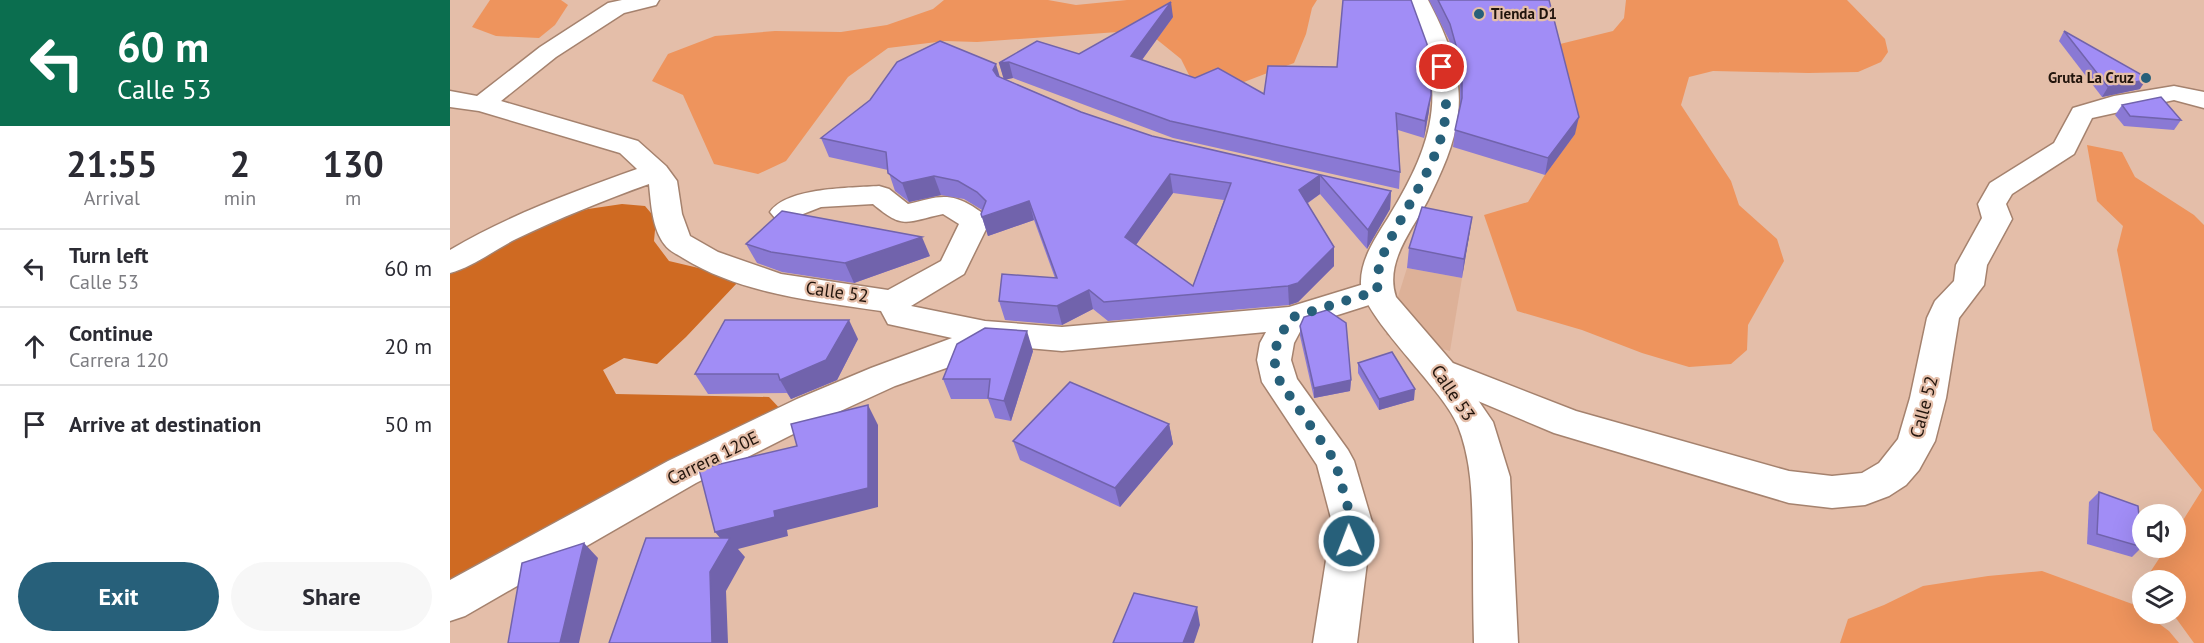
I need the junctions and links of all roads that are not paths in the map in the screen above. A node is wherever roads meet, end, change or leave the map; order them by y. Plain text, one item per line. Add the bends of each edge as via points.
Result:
1 (648, 0) edge
2 (1417, 0) edge
3 (450, 99) edge
4 (2204, 100) edge
5 (482, 104) junction
6 (656, 172) junction
7 (785, 212) edge
8 (450, 263) edge
9 (1377, 291) junction
10 (893, 302) junction
11 (1290, 318) junction
12 (985, 333) junction
13 (1440, 371) junction
14 (450, 602) edge
15 (1335, 643) edge
16 (1496, 643) edge

1 - 5 street via 616,8 548,52
2 - 9 street via 1439,50 1446,111 1428,168 1400,200 1378,272
3 - 5 street, Calle 52
4 - 13 street, Calle 52 via 2174,93 2082,113 2065,148 2000,189 1992,204 1997,219 1972,264 1969,284 1946,310 1914,447 1893,474 1875,486 1850,491 1789,487 1567,423
5 - 6 street, Calle 52 via 629,147
6 - 8 street via 561,206
6 - 10 street, Calle 52 via 663,181 667,214 677,241 708,259 777,284
7 - 10 street via 816,199 879,195 903,214 948,204 975,220 953,267
9 - 11 street, Calle 52
9 - 13 street, Calle 53
10 - 12 street, Calle 52 via 900,316
11 - 12 street, Calle 52 via 1062,339
11 - 15 street via 1277,343 1274,360 1280,382 1335,461 1352,522
12 - 14 street, Carrera 120E via 957,351 810,409 682,472
13 - 16 street, Calle 53 via 1474,422 1491,477

